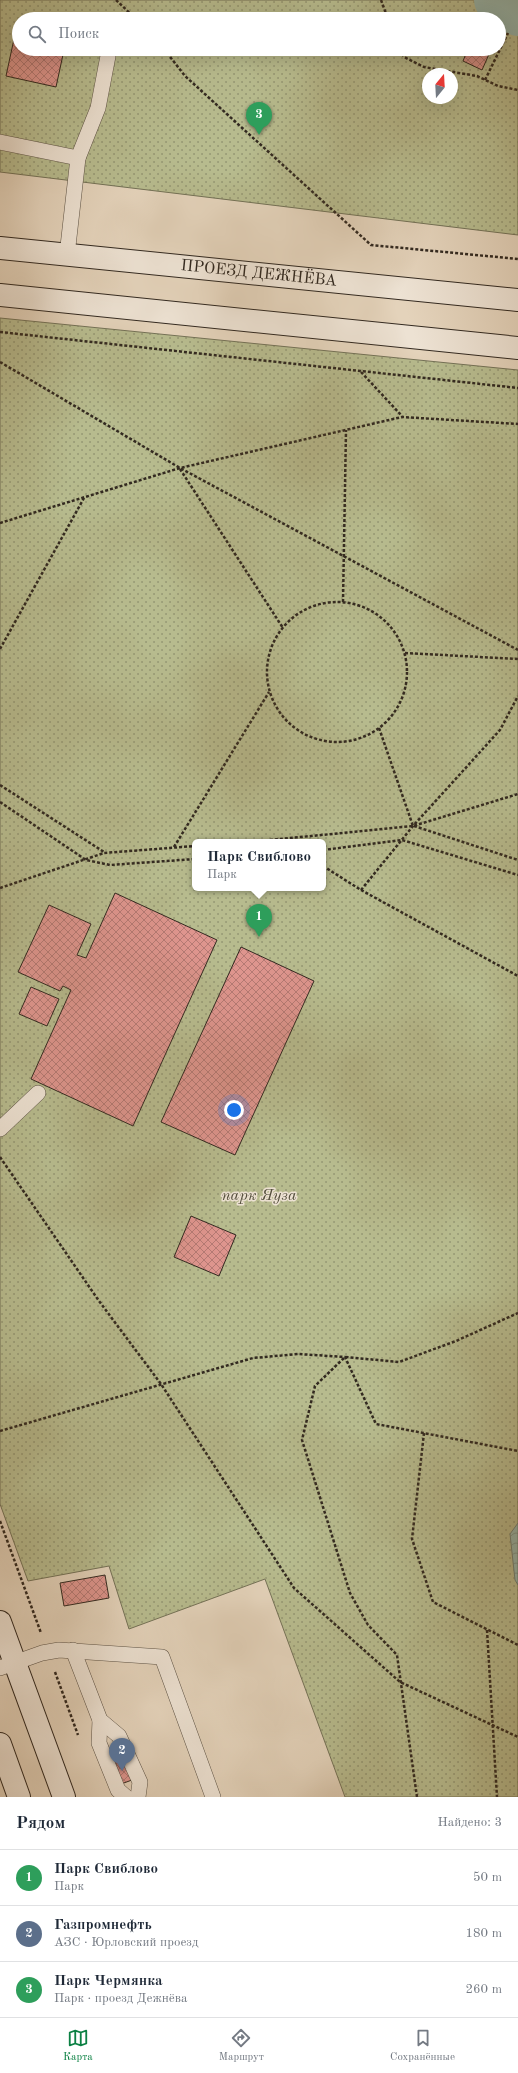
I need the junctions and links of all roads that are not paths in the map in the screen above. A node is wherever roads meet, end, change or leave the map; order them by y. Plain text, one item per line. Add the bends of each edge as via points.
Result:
1 (108, 56) dead end
2 (0, 142) edge
3 (78, 158) junction
4 (0, 248) edge
5 (66, 255) junction
6 (0, 295) edge
7 (518, 300) edge
8 (518, 348) edge
9 (38, 1093) dead end
10 (0, 1129) edge
11 (0, 1622) edge
12 (73, 1650) junction
13 (7, 1665) edge
14 (100, 1720) junction
15 (0, 1744) edge
16 (19, 1797) edge
17 (64, 1797) edge
18 (126, 1797) edge
19 (138, 1797) edge
20 (212, 1797) edge

1 - 3 lane via 98,108
2 - 3 lane
3 - 5 lane
4 - 5 main road, ПРОЕЗД ДЕЖНЁВА
5 - 7 main road, ПРОЕЗД ДЕЖНЁВА
6 - 8 main road
9 - 10 lane
11 - 13 main road
12 - 13 lane via 42,1653
12 - 14 lane
12 - 20 lane via 162,1657
13 - 17 main road
14 - 18 lane via 99,1743 118,1790
14 - 19 lane via 119,1736 140,1782
15 - 16 main road

